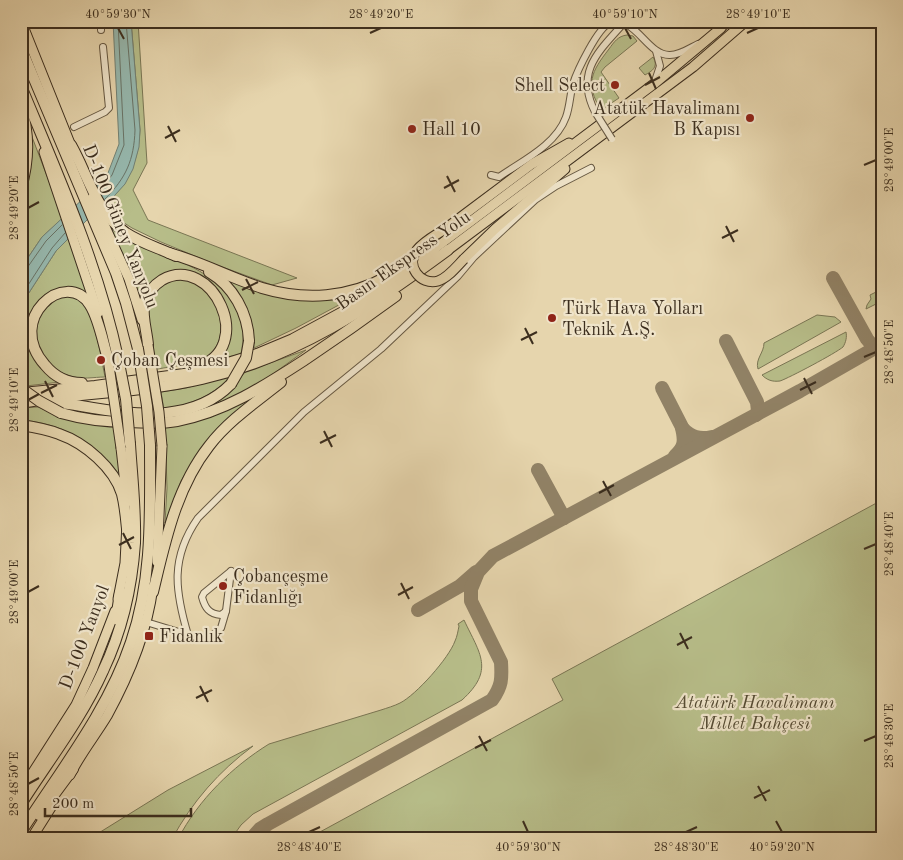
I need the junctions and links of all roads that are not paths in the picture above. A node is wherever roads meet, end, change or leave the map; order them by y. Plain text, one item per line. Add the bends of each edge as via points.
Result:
1 (22, 21) edge
2 (101, 21) edge
3 (726, 21) edge
4 (746, 21) edge
5 (623, 24) junction
6 (21, 26) edge
7 (101, 30) dead end
8 (26, 36) junction
9 (703, 42) junction
10 (103, 47) dead end
11 (21, 48) edge
12 (656, 51) junction
13 (654, 84) junction
14 (21, 86) edge
15 (21, 106) edge
16 (74, 127) dead end
17 (588, 134) junction
18 (612, 139) dead end
19 (71, 144) junction
20 (577, 153) junction
21 (591, 168) dead end
22 (491, 175) dead end
23 (21, 188) edge
24 (434, 249) junction
25 (448, 250) junction
26 (169, 253) junction
27 (143, 347) junction
28 (315, 353) junction
29 (113, 359) junction
30 (163, 376) junction
31 (108, 384) junction
32 (21, 388) edge
33 (21, 393) edge
34 (21, 403) edge
35 (21, 426) edge
36 (126, 446) junction
37 (127, 529) junction
38 (153, 592) junction
39 (120, 593) junction
40 (226, 611) junction
41 (146, 622) junction
42 (188, 636) junction
43 (81, 712) junction
44 (73, 769) junction
45 (21, 791) edge
46 (21, 804) edge
47 (21, 832) edge
48 (23, 839) edge
49 (31, 839) edge

1 - 8 main road, D-100 Güney Yanyolu
2 - 7 street
3 - 9 main road, Basın Ekspress Yolu
4 - 20 main road, Basın Ekspress Yolu via 693,67
5 - 12 street via 635,30
5 - 18 street, bridge via 589,68 589,101
5 - 22 street via 608,23 599,33 578,71 566,117 555,135 499,177
6 - 8 highway
8 - 19 main road, D-100 Güney Yanyolu
9 - 12 street via 673,55
9 - 13 main road, Basın Ekspress Yolu
10 - 16 street via 109,108
11 - 27 highway via 116,273
12 - 13 street via 660,66
13 - 17 main road, Basın Ekspress Yolu
14 - 29 highway via 95,273 109,318
15 - 23 highway via 27,149
17 - 20 main road, bridge via 542,158 418,249 413,266 417,276 429,282 443,280 502,223 565,170
17 - 24 main road, Basın Ekspress Yolu
19 - 26 highway via 109,218 132,237
19 - 27 main road, D-100 Güney Yanyolu via 129,279
20 - 25 main road, Basın Ekspress Yolu
21 - 42 street via 535,200 382,349 304,412 198,518 182,547 178,569 177,592
24 - 26 highway via 362,288 316,296 262,288
24 - 30 highway, Basın Ekspress Yolu via 354,306 293,339 200,372
25 - 28 highway via 397,295
25 - 34 highway, Basın Ekspress Yolu via 346,320 268,359 173,385
26 - 34 highway, bridge via 211,273 230,288 244,312 249,341 246,358 231,384 205,403 163,414 57,402
27 - 30 highway via 144,302 154,286 168,278 184,275 201,282 213,292 226,320 220,350 204,365
27 - 38 main road, D-100 Güney Yanyolu, bridge via 159,412 162,446
27 - 47 highway, bridge via 150,445 148,561 140,610 131,642 100,711
28 - 32 highway, bridge via 247,396 182,420 154,423 83,418 61,413
28 - 38 highway via 208,447 180,495
29 - 31 highway via 87,300 75,293 60,293 41,306 34,319 31,337 42,363 68,381
29 - 36 highway, bridge via 125,394
30 - 31 highway, Basın Ekspress Yolu
31 - 33 highway, Basın Ekspress Yolu
35 - 37 highway via 66,437 99,461 122,494
36 - 37 main road, D-100 Yanyol
36 - 43 highway via 135,528 130,585 112,652
37 - 39 main road, D-100 Yanyol
38 - 41 main road, D-100 Güney Yanyolu
39 - 43 highway via 112,632
39 - 45 main road, D-100 Yanyol via 82,692
40 - 40 street via 221,615 208,611 202,597 231,571
40 - 42 street via 220,628 209,638
41 - 42 street
41 - 44 main road, D-100 Güney Yanyolu via 121,689
43 - 46 highway
44 - 48 highway
44 - 49 main road, D-100 Güney Yanyolu

